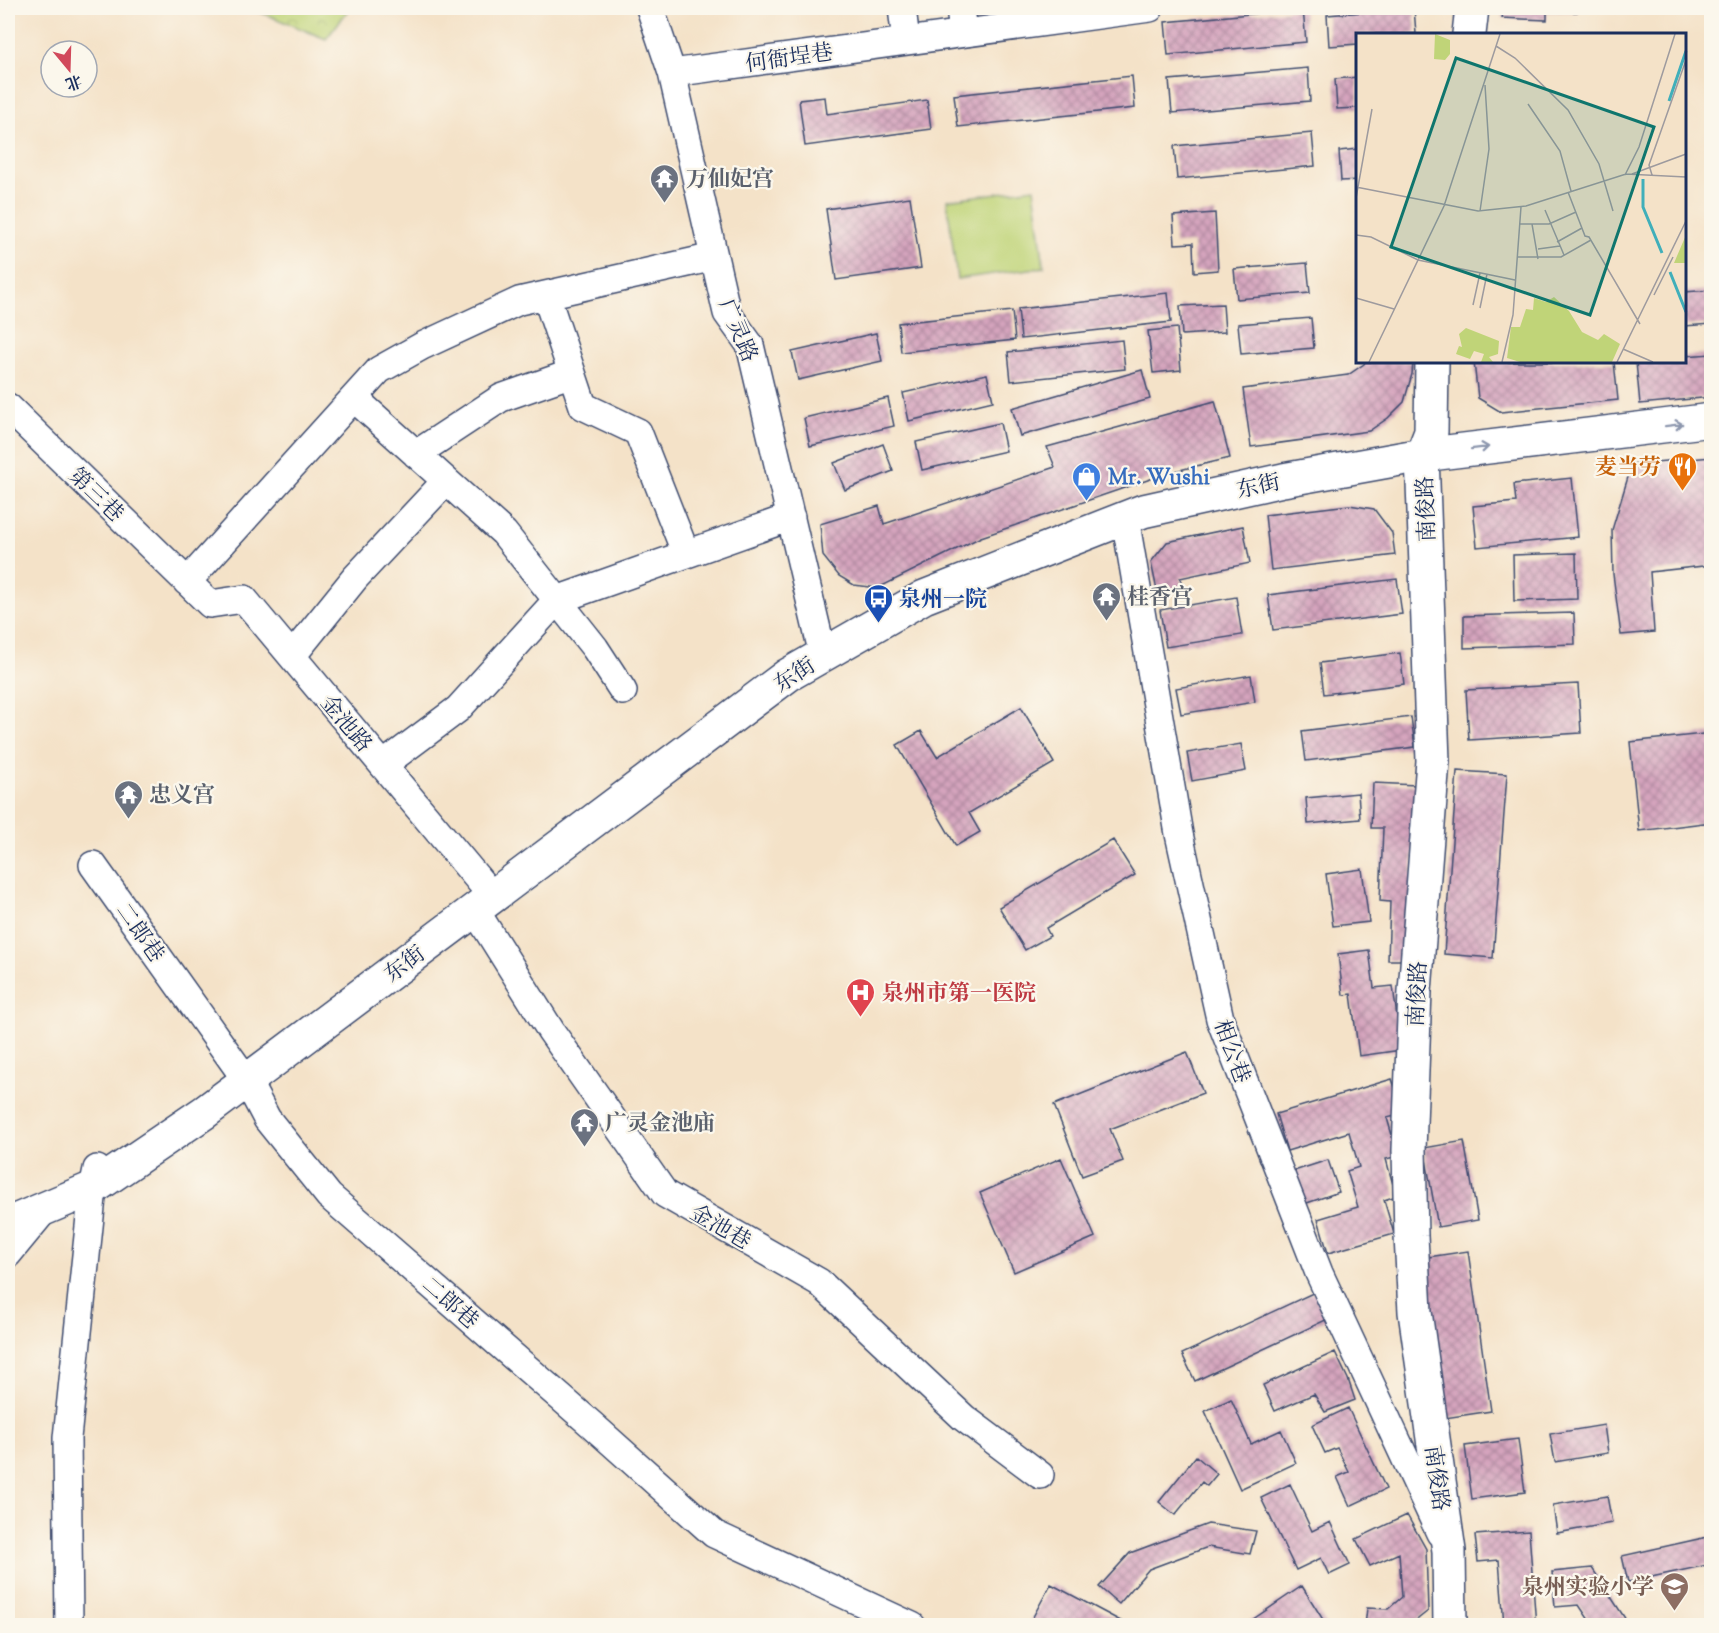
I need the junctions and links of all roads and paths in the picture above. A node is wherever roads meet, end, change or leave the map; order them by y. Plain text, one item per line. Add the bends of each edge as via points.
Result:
1 (650, 8) edge
2 (902, 8) edge
3 (1150, 8) edge
4 (1472, 8) edge
5 (962, 20) edge
6 (1469, 33) edge
7 (906, 41) junction
8 (672, 73) junction
9 (714, 257) junction
10 (546, 295) junction
11 (1432, 363) edge
12 (572, 373) junction
13 (354, 398) junction
14 (8, 407) edge
15 (1712, 420) edge
16 (1424, 450) junction
17 (416, 454) junction
18 (446, 481) junction
19 (790, 517) junction
20 (1125, 518) junction
21 (686, 554) junction
22 (187, 582) junction
23 (557, 600) junction
24 (821, 648) junction
25 (292, 656) junction
26 (622, 692) dead end
27 (383, 765) junction
28 (93, 865) dead end
29 (483, 897) junction
30 (242, 1074) junction
31 (95, 1178) junction
32 (8, 1207) edge
33 (47, 1207) junction
34 (8, 1224) edge
35 (8, 1254) edge
36 (1040, 1475) dead end
37 (1449, 1551) junction
38 (69, 1626) edge
39 (912, 1626) edge
40 (1450, 1626) edge

1 - 8 street, 广灵路
2 - 7 street
3 - 5 street, 何衙埕巷
4 - 6 main road
5 - 7 street, 何衙埕巷
7 - 8 street, 何衙埕巷
8 - 9 street, 广灵路
9 - 10 street
9 - 19 street, 广灵路 via 727,313 750,345
10 - 12 street
10 - 13 street via 519,301 422,346 379,370
11 - 16 main road, 南俊路 via 1431,432
12 - 17 street via 501,398
12 - 21 street via 583,406 638,432
13 - 17 street
13 - 22 street
14 - 22 street, 第三巷
16 -> 15 main road, 东街
16 - 20 main road, 东街
16 - 24 main road, 东街 via 1240,476 1069,524 893,601
16 - 37 main road, 南俊路 via 1433,761 1415,990 1410,1226 1417,1324
17 - 18 street
18 - 23 street via 504,533
18 - 25 street via 355,578
19 - 21 street
19 - 24 street, 广灵路
20 - 24 main road, 东街 via 924,597
20 - 37 street, 相公巷 via 1179,834 1220,1019 1319,1273
21 - 23 street
22 - 25 street, 金池路 via 210,604 244,599
23 - 26 street via 595,648
23 - 27 street via 458,709
24 - 29 main road, 东街
25 - 27 street, 金池路
27 - 29 street, 金池路
28 - 30 street, 二郎巷
29 - 30 main road, 东街
29 - 36 street, 金池巷 via 551,1031 665,1194 819,1282 964,1418
30 - 31 main road, 东街 via 206,1112
30 - 39 street, 二郎巷 via 267,1119 329,1196 714,1534
31 - 32 main road, 东街
31 - 33 main road, 东街
31 - 38 street via 67,1438
33 - 34 main road, 东街
33 - 35 street
37 - 40 main road, 南俊路

